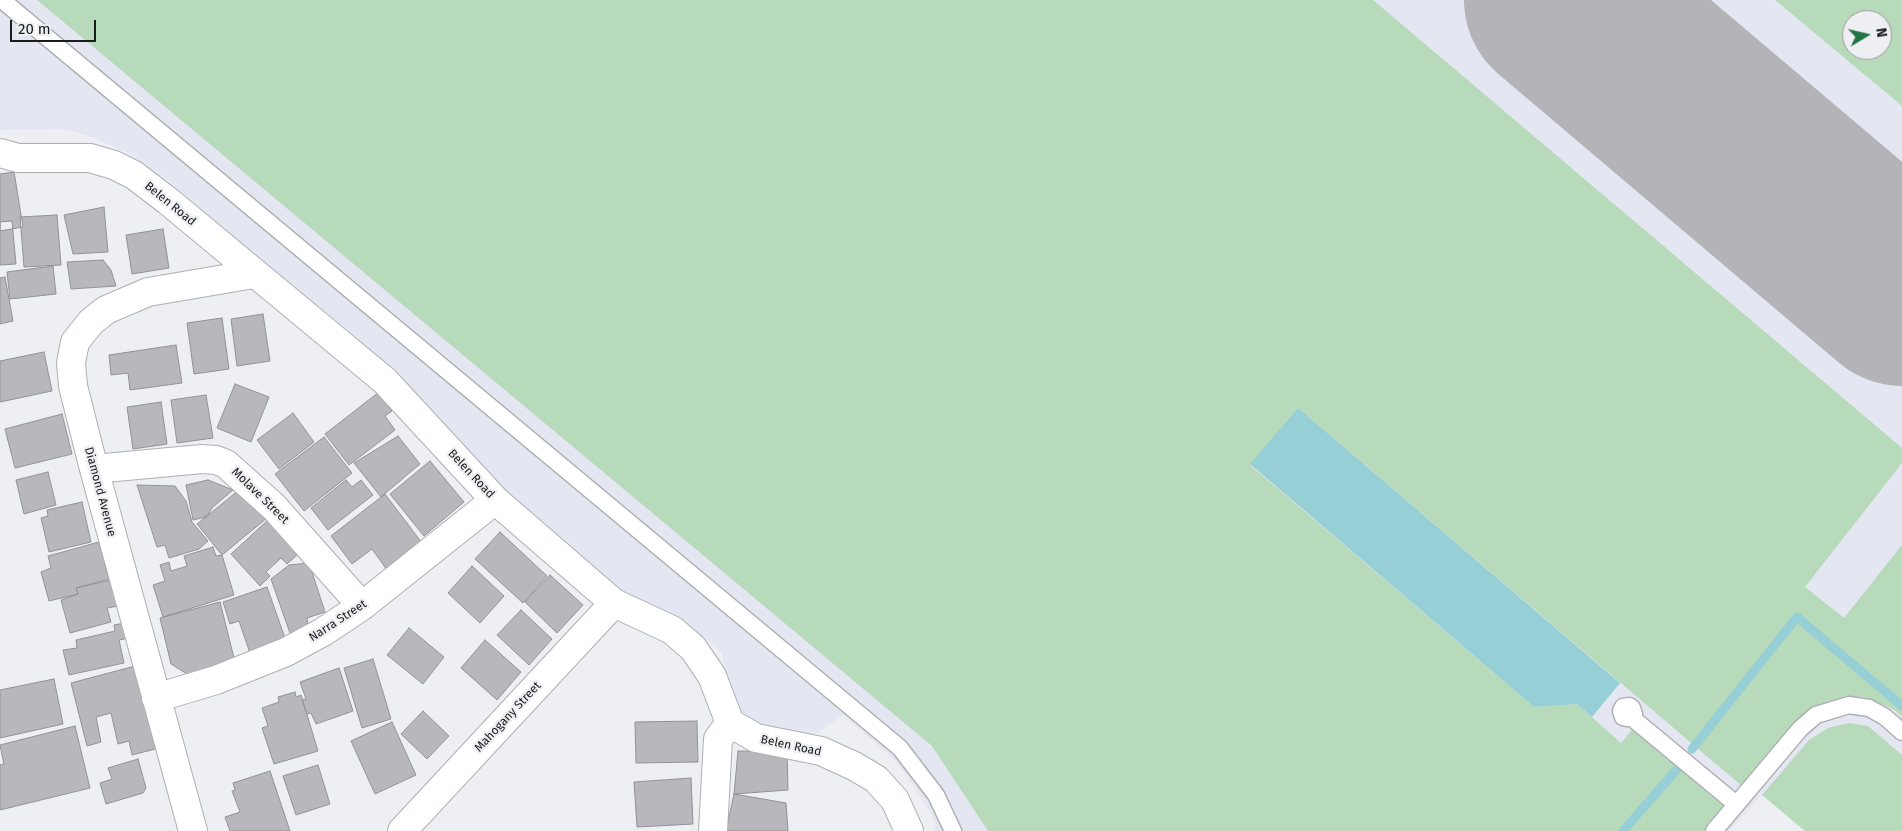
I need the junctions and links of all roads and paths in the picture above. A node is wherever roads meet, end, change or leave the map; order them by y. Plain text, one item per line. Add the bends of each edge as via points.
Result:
1 (2, 0) edge
2 (0, 153) edge
3 (254, 274) junction
4 (94, 469) junction
5 (495, 500) junction
6 (614, 603) junction
7 (362, 606) junction
8 (156, 698) junction
9 (1631, 717) dead end
10 (730, 723) junction
11 (1902, 732) edge
12 (1736, 804) junction
13 (193, 831) edge
14 (402, 831) edge
15 (713, 831) edge
16 (909, 831) edge
17 (953, 831) edge
18 (1714, 831) edge

1 - 17 lane via 900,748 936,795
2 - 3 street, Belen Road via 18,158 90,158 114,165 134,175 168,201
3 - 4 street, Diamond Avenue via 148,292 106,310 91,322 75,342 71,363 73,386
3 - 5 street, Belen Road via 385,381
4 - 7 street, Molave Street via 202,459 226,464 274,507
4 - 8 street, Diamond Avenue
5 - 6 street, Belen Road
5 - 7 street, Narra Street
6 - 10 street, Belen Road via 672,630 693,648 712,676
6 - 14 street, Mahogany Street
7 - 8 street, Narra Street via 286,652 216,680
8 - 13 street, Diamond Avenue
9 - 12 lane
10 - 15 street via 718,739
10 - 16 street, Belen Road via 756,738 821,751 876,779 895,800
11 - 12 lane via 1869,708 1849,705 1816,715 1800,729
12 - 18 lane

